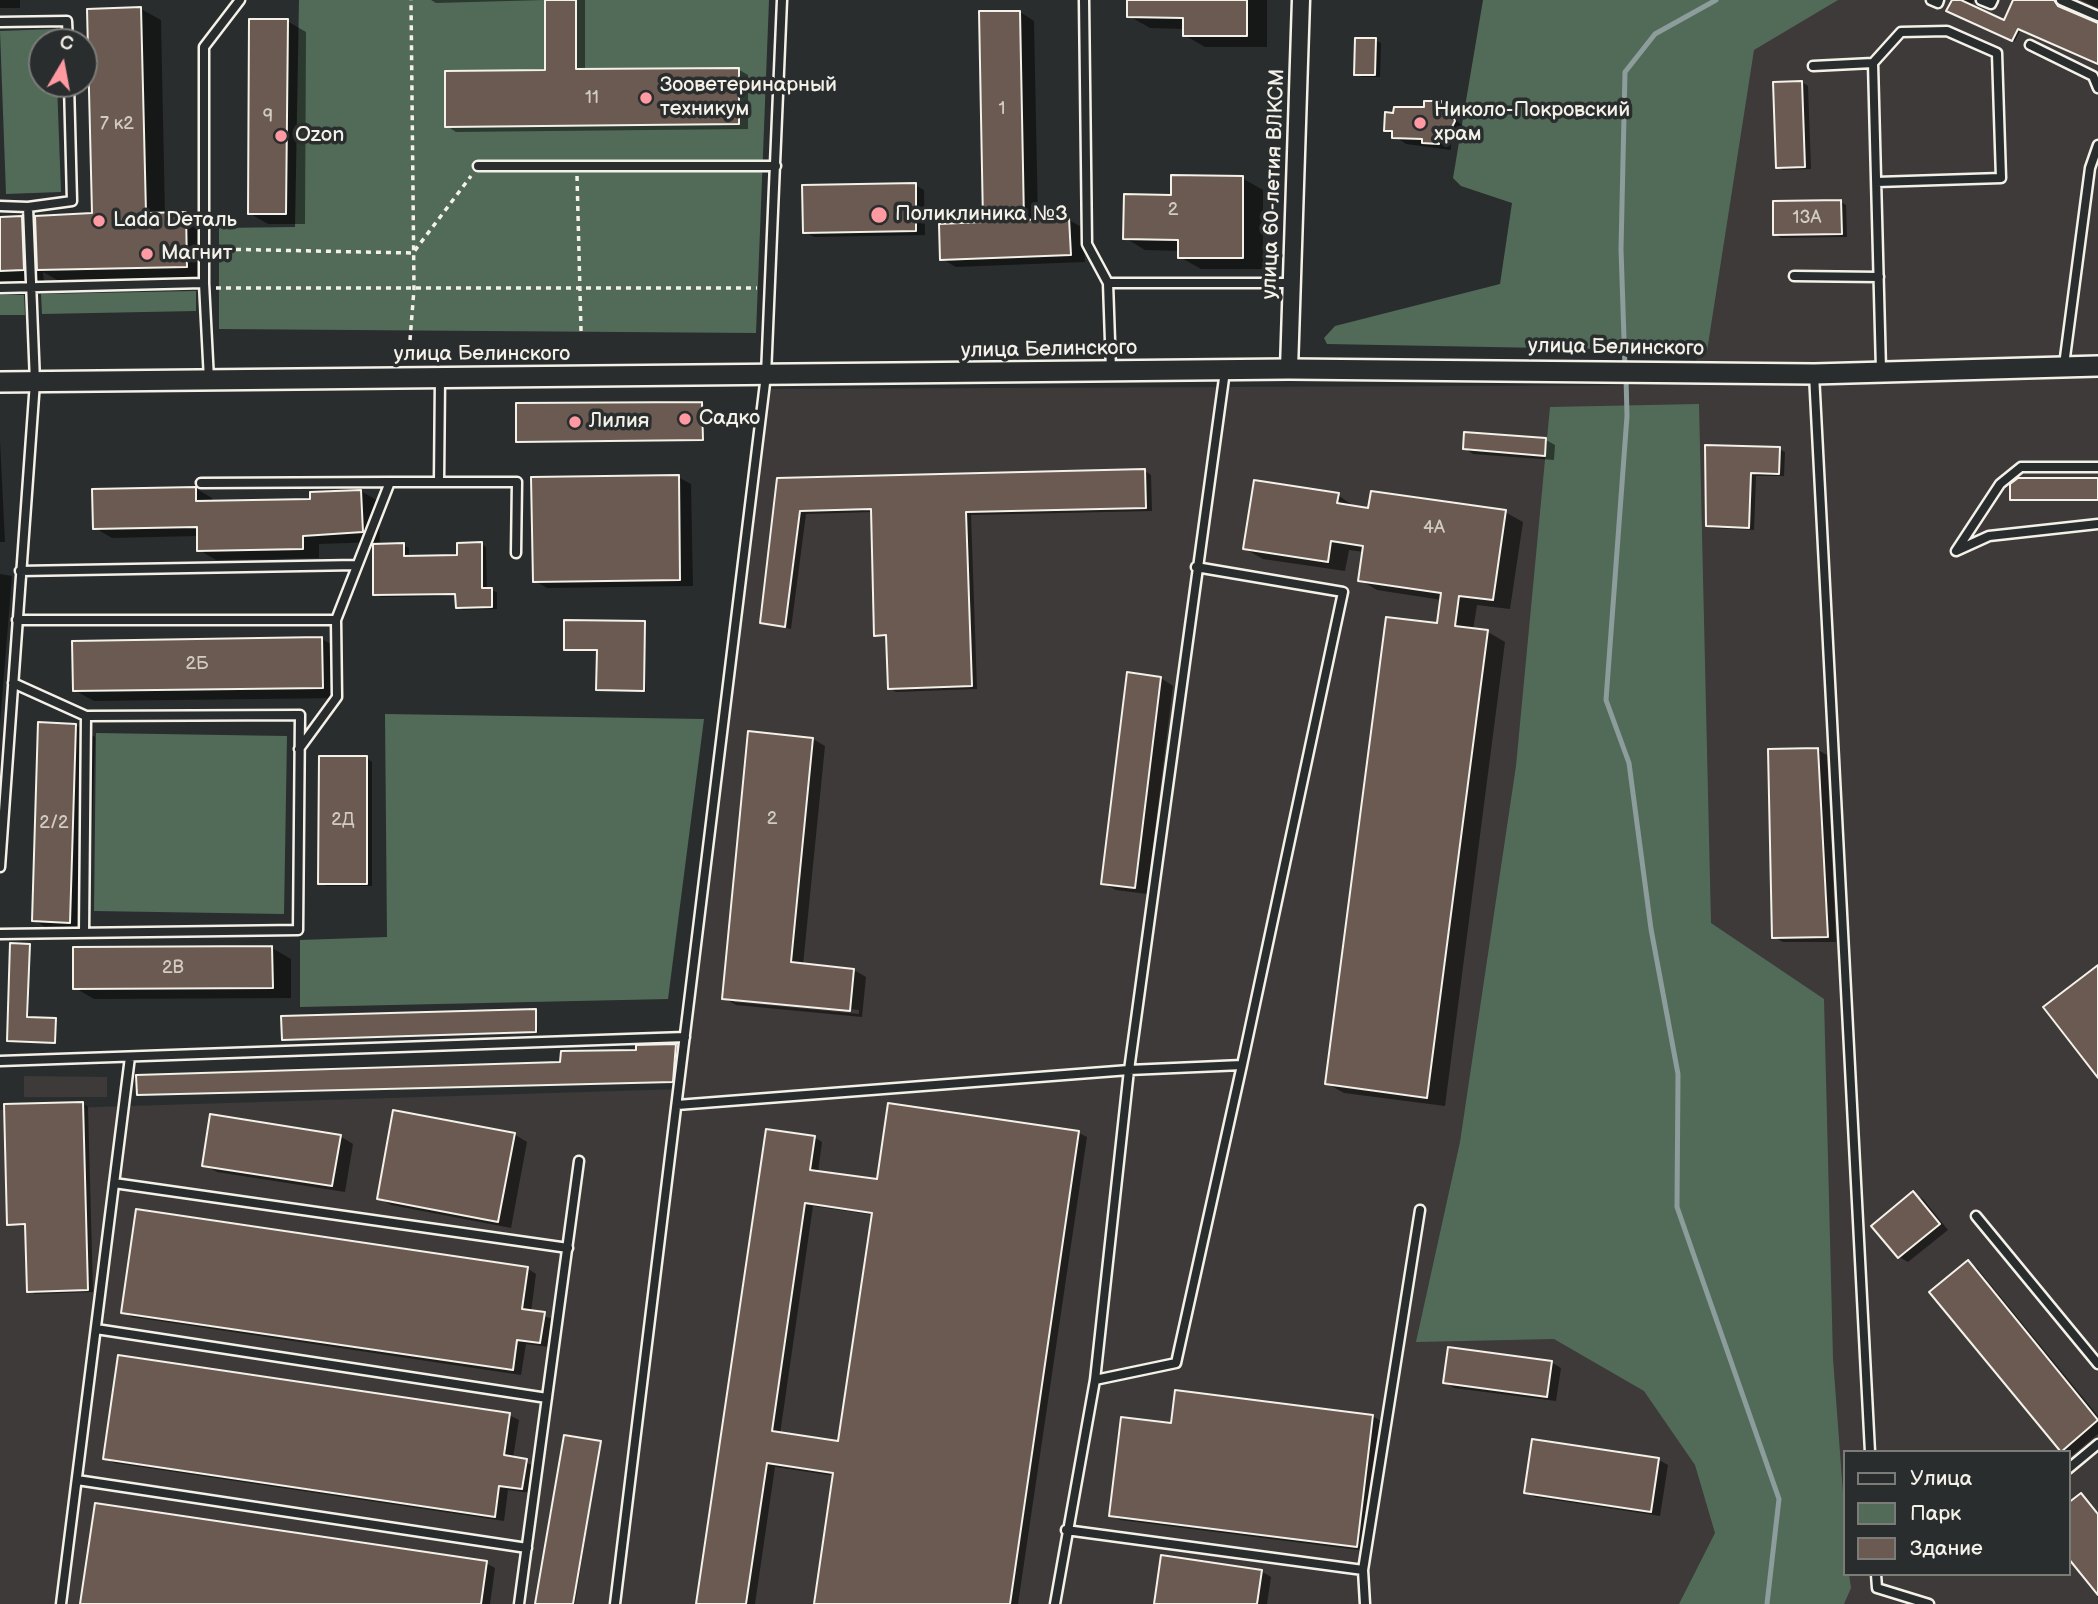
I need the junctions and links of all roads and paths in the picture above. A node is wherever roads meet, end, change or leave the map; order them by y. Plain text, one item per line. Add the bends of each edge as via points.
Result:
1 (240, 0) edge
2 (411, 0) edge
3 (782, 0) edge
4 (1084, 0) edge
5 (1301, 0) edge
6 (1931, 0) edge
7 (1939, 0) edge
8 (1981, 0) edge
9 (1993, 0) edge
10 (2061, 0) edge
11 (2098, 16) edge
12 (0, 22) edge
13 (67, 28) edge
14 (2029, 45) dead end
15 (1873, 63) junction
16 (1813, 66) dead end
17 (2098, 88) edge
18 (69, 98) edge
19 (2098, 145) edge
20 (478, 166) joint
21 (577, 166) junction
22 (776, 166) junction
23 (1877, 182) junction
24 (0, 206) edge
25 (28, 207) junction
26 (204, 248) junction
27 (413, 253) junction
28 (1794, 276) dead end
29 (1879, 277) junction
30 (1108, 283) junction
31 (1291, 283) junction
32 (204, 284) junction
33 (0, 288) edge
34 (32, 288) junction
35 (578, 288) junction
36 (771, 288) junction
37 (414, 289) junction
38 (582, 331) dead end
39 (410, 340) dead end
40 (2064, 365) junction
41 (2098, 366) edge
42 (1289, 369) junction
43 (1225, 371) junction
44 (1111, 372) junction
45 (1881, 373) junction
46 (1814, 374) junction
47 (766, 375) junction
48 (440, 378) junction
49 (209, 380) junction
50 (0, 382) edge
51 (34, 382) junction
52 (2098, 467) edge
53 (439, 481) junction
54 (390, 482) junction
55 (201, 483) dead end
56 (2098, 524) edge
57 (516, 553) dead end
58 (356, 565) junction
59 (1196, 567) junction
60 (20, 571) junction
61 (17, 620) junction
62 (336, 620) junction
63 (13, 683) junction
64 (86, 716) junction
65 (299, 749) junction
66 (0, 867) edge
67 (84, 933) junction
68 (0, 934) edge
69 (685, 1037) junction
70 (130, 1057) junction
71 (0, 1061) edge
72 (1242, 1065) junction
73 (1129, 1070) junction
74 (677, 1105) junction
75 (579, 1161) dead end
76 (114, 1183) junction
77 (1420, 1210) dead end
78 (1976, 1216) dead end
79 (568, 1248) junction
80 (96, 1329) junction
81 (2098, 1364) edge
82 (1095, 1380) junction
83 (547, 1398) junction
84 (2098, 1444) edge
85 (1870, 1450) edge
86 (2070, 1467) edge
87 (77, 1480) junction
88 (1066, 1530) junction
89 (527, 1548) junction
90 (1363, 1570) junction
91 (1876, 1576) edge
92 (61, 1604) edge
93 (519, 1604) edge
94 (615, 1604) edge
95 (1055, 1604) edge
96 (1365, 1604) edge
97 (1929, 1604) edge

1 - 26 lane via 204,47
2 - 27 path
3 - 22 lane
4 - 30 lane via 1087,244
5 - 31 street, улица 60-летия ВЛКСМ
6 - 7 lane
8 - 9 lane via 1992,4
10 - 11 lane
12 - 13 lane via 67,20
14 - 17 lane via 2093,76
15 - 16 lane
15 - 23 lane
15 - 23 lane via 1901,32 1947,31 1997,53 2001,178
18 - 25 lane via 72,201
19 - 40 lane via 2090,168
20 - 21 lane
20 - 27 path
21 - 22 lane
21 - 35 path
22 - 36 lane
23 - 29 lane
24 - 25 lane
25 - 34 lane
26 - 27 path
26 - 32 lane
27 - 37 path
28 - 29 lane
29 - 45 lane
30 - 31 lane
30 - 44 lane
31 - 42 street, улица 60-летия ВЛКСМ
32 - 34 lane
32 - 37 path via 219,289
32 - 49 lane
33 - 34 lane
34 - 51 lane
35 - 36 path
35 - 37 path
35 - 38 path
36 - 47 lane
37 - 39 path
40 - 41 street, улица Белинского
40 - 45 street, улица Белинского
42 - 43 street, улица Белинского
42 - 46 street, улица Белинского
43 - 44 street, улица Белинского
43 - 59 lane
44 - 47 street, улица Белинского
45 - 46 street, улица Белинского
46 - 85 lane
47 - 48 street, улица Белинского
47 - 69 lane
48 - 49 street, улица Белинского
48 - 53 lane
49 - 51 street, улица Белинского
50 - 51 street, улица Белинского
51 - 60 lane
52 - 56 lane via 2021,467 2000,484 1956,551 1989,536
53 - 54 lane
53 - 57 lane via 517,482
54 - 55 lane
54 - 58 lane
58 - 60 lane
58 - 62 lane
59 - 72 lane via 1343,592
59 - 73 lane
60 - 61 lane
61 - 62 lane
61 - 63 lane
62 - 65 lane via 337,698
63 - 64 lane
63 - 66 lane
64 - 65 lane via 300,715
64 - 67 lane
65 - 67 lane via 298,930
67 - 68 lane
69 - 70 lane
69 - 74 lane
70 - 71 lane
70 - 76 lane
72 - 73 lane
72 - 82 lane via 1176,1363
73 - 74 lane
73 - 82 lane
74 - 94 lane
75 - 79 lane
76 - 79 lane
76 - 80 lane
77 - 90 lane
78 - 81 lane
79 - 83 lane
80 - 83 lane
80 - 87 lane
82 - 88 lane
83 - 89 lane
84 - 86 lane
87 - 89 lane
87 - 92 lane
88 - 90 lane
88 - 95 lane
89 - 93 lane
90 - 96 lane
91 - 97 lane via 1877,1588

